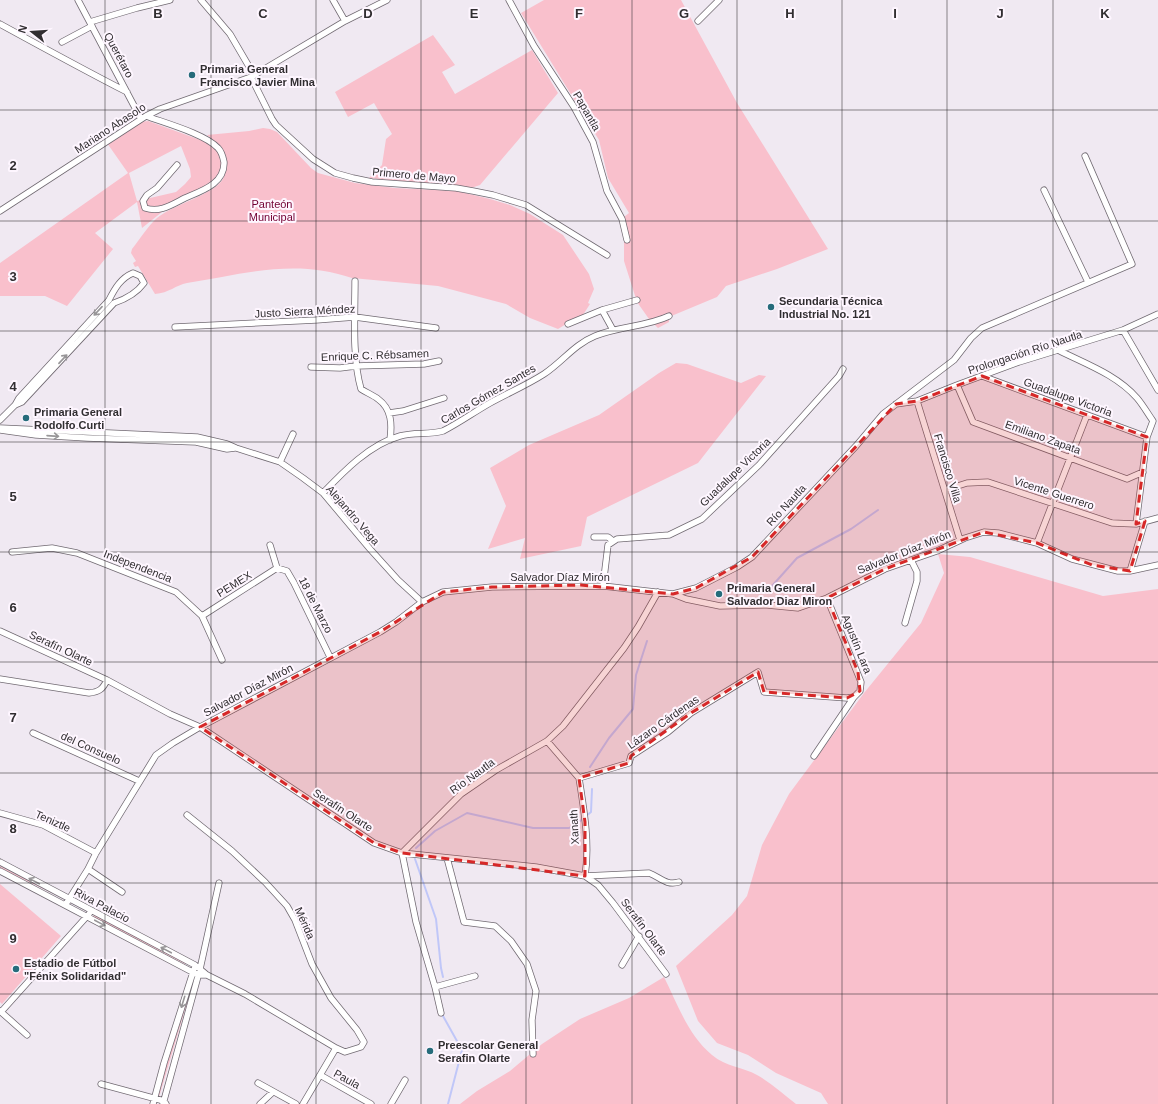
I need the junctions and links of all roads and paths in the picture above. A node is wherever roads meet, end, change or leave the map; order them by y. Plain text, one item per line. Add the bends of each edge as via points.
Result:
1 (78, 0) edge
2 (170, 0) edge
3 (201, 0) edge
4 (333, 0) edge
5 (386, 0) edge
6 (509, 0) edge
7 (719, 0) edge
8 (152, 2) edge
9 (698, 21) dead end
10 (345, 22) junction
11 (0, 24) edge
12 (91, 24) junction
13 (62, 42) dead end
14 (252, 76) junction
15 (127, 92) junction
16 (143, 117) junction
17 (1085, 156) dead end
18 (177, 165) dead end
19 (1044, 190) dead end
20 (0, 211) edge
21 (627, 240) dead end
22 (607, 255) dead end
23 (355, 281) dead end
24 (1088, 282) junction
25 (637, 300) dead end
26 (112, 301) junction
27 (602, 310) junction
28 (1158, 314) edge
29 (355, 316) junction
30 (669, 316) dead end
31 (568, 324) dead end
32 (175, 327) dead end
33 (436, 328) dead end
34 (613, 330) junction
35 (1123, 330) junction
36 (1060, 350) junction
37 (440, 361) dead end
38 (356, 366) junction
39 (311, 367) dead end
40 (843, 369) dead end
41 (982, 376) junction
42 (957, 385) junction
43 (1158, 390) edge
44 (444, 398) dead end
45 (917, 401) junction
46 (896, 404) junction
47 (389, 413) junction
48 (1087, 415) junction
49 (0, 420) edge
50 (0, 429) edge
51 (293, 434) dead end
52 (1147, 437) junction
53 (390, 440) junction
54 (1070, 458) junction
55 (280, 462) junction
56 (1143, 472) junction
57 (944, 490) junction
58 (323, 493) junction
59 (1053, 503) junction
60 (1158, 518) edge
61 (1145, 521) junction
62 (1136, 524) junction
63 (594, 537) dead end
64 (960, 540) junction
65 (613, 541) junction
66 (1038, 543) junction
67 (270, 545) dead end
68 (12, 552) dead end
69 (911, 560) junction
70 (1158, 565) edge
71 (277, 568) junction
72 (1130, 571) junction
73 (603, 586) junction
74 (658, 592) junction
75 (673, 594) junction
76 (827, 598) junction
77 (422, 602) junction
78 (202, 616) junction
79 (905, 623) dead end
80 (0, 631) edge
81 (330, 657) junction
82 (222, 660) dead end
83 (0, 679) edge
84 (107, 680) junction
85 (854, 697) junction
86 (200, 727) junction
87 (34, 733) dead end
88 (547, 741) junction
89 (814, 756) dead end
90 (579, 778) junction
91 (139, 781) junction
92 (0, 813) edge
93 (187, 815) dead end
94 (96, 853) junction
95 (402, 853) junction
96 (447, 858) junction
97 (0, 862) edge
98 (88, 869) junction
99 (0, 871) edge
100 (584, 876) junction
101 (679, 882) dead end
102 (219, 883) dead end
103 (122, 892) dead end
104 (67, 902) junction
105 (92, 910) junction
106 (87, 916) junction
107 (639, 936) junction
108 (622, 965) dead end
109 (197, 967) junction
110 (196, 973) junction
111 (666, 974) dead end
112 (207, 975) junction
113 (475, 976) dead end
114 (435, 986) junction
115 (0, 1012) edge
116 (441, 1013) dead end
117 (27, 1035) dead end
118 (336, 1048) junction
119 (168, 1052) junction
120 (345, 1052) joint
121 (177, 1054) junction
122 (533, 1054) dead end
123 (320, 1075) junction
124 (405, 1080) dead end
125 (258, 1083) dead end
126 (101, 1084) dead end
127 (273, 1092) junction
128 (154, 1101) edge
129 (164, 1103) edge
130 (260, 1104) edge
131 (296, 1104) edge
132 (303, 1104) edge
133 (371, 1104) edge
134 (391, 1104) edge

1 - 12 street, Querétaro
2 - 8 street
3 - 14 street, Primero de Mayo via 230,34
4 - 10 street
5 - 10 street, Mariano Abasolo
6 - 21 street, Papantla via 593,142 607,191 622,219
7 - 9 street
8 - 12 street
10 - 14 street, Mariano Abasolo
11 - 15 street
12 - 13 street
12 - 15 street, Querétaro
14 - 16 street, Mariano Abasolo
14 - 22 street, Primero de Mayo via 276,125 313,159 335,173 372,182 456,188 493,195 526,205
15 - 16 street, Querétaro
16 - 18 street via 203,137 220,149 224,157 224,168 219,179 204,190 162,209 152,211 145,208 143,200 146,195 157,188
16 - 20 street, Mariano Abasolo
17 - 24 street, Río Nautla via 1132,264
19 - 24 street
23 - 29 street
24 - 46 street, Río Nautla via 982,328 954,360
25 - 27 street
26 - 26 street via 128,298 140,288 144,283 140,276 133,273 126,276 116,286
26 - 49 street
27 - 31 street
27 - 34 street
28 - 35 street, Prolongación Río Nautla
29 - 32 street, Justo Sierra Méndez via 308,321
29 - 33 street, Justo Sierra Méndez
29 - 38 street
30 - 34 street, Carlos Gómez Santes
34 - 53 street, Carlos Gómez Santes via 585,341 544,374 443,431 400,436
35 - 36 street, Prolongación Río Nautla
35 - 43 street
36 - 41 street, Prolongación Río Nautla
36 - 52 street via 1117,381 1137,398 1153,421
37 - 38 street, Enrique C. Rébsamen via 424,364
38 - 39 street, Enrique C. Rébsamen
38 - 47 street via 361,390 378,399
40 - 65 street, Guadalupe Victoria via 760,465 702,519 669,535
41 - 42 street, Prolongación Río Nautla
41 - 48 street, Guadalupe Victoria
42 - 45 street, Prolongación Río Nautla
42 - 54 street, Emiliano Zapata via 973,422
44 - 47 street
45 - 46 street, Prolongación Río Nautla
45 - 57 street, Francisco Villa
46 - 75 street, Río Nautla via 883,414 752,557 696,588
47 - 53 street
48 - 52 street, Guadalupe Victoria
48 - 54 street
50 - 55 street, Alejandro Vega via 196,439 227,444
51 - 55 street
52 - 56 street
53 - 58 street, Carlos Gómez Santes via 366,453
54 - 56 street, Emiliano Zapata via 1127,479
54 - 59 street
55 - 58 street, Alejandro Vega
56 - 62 street
57 - 59 street, Vicente Guerrero via 967,483 988,482
57 - 64 street, Francisco Villa
58 - 77 street, Alejandro Vega via 379,560
59 - 62 street, Vicente Guerrero via 1112,523
59 - 66 street
60 - 61 street, Vicente Guerrero
61 - 62 street, Vicente Guerrero
61 - 72 street
63 - 65 street via 608,537
64 - 66 street, Salvador Díaz Mirón via 984,532
64 - 69 street, Salvador Díaz Mirón
65 - 73 street via 608,545
66 - 72 street, Salvador Díaz Mirón via 1072,559 1118,571
67 - 71 street
68 - 78 street, Independencia via 52,548 77,553 176,592
69 - 76 street, Salvador Díaz Mirón via 885,569
69 - 79 street via 917,572 917,581
70 - 72 street, Salvador Díaz Mirón
71 - 78 street, PEMEX
71 - 81 street, 18 de Marzo via 287,571 294,582
73 - 74 street, Salvador Díaz Mirón
73 - 77 street, Salvador Díaz Mirón via 492,587 442,592
74 - 75 street, Salvador Díaz Mirón
74 - 88 street, Río Nautla via 624,648 563,726
75 - 76 street, Salvador Díaz Mirón via 720,606 767,605 798,608
76 - 85 street, Agustín Lara via 861,682 860,691
77 - 81 street, Salvador Díaz Mirón via 380,632
78 - 82 street, Independencia
80 - 84 street, Serafín Olarte
81 - 86 street, Salvador Díaz Mirón
83 - 84 street via 90,693 98,692
84 - 86 street, Serafín Olarte
85 - 89 street, Agustín Lara
85 - 90 street, Lázaro Cárdenas via 764,692 758,672 691,713 668,732 631,756 630,763
86 - 91 street, Salvador Díaz Mirón via 156,755
86 - 95 street, Serafín Olarte via 374,843
87 - 91 street, del Consuelo
88 - 90 street
88 - 95 street, Río Nautla via 496,770 461,794
90 - 100 street, Xanath via 585,813
91 - 94 street, Salvador Díaz Mirón
92 - 94 street, Teniztle via 43,825
93 - 120 street, Mérida via 232,851 287,906 312,964 331,998 364,1042 361,1047
94 - 98 street, Salvador Díaz Mirón
95 - 96 street, Serafín Olarte
95 - 114 street via 416,922
96 - 100 street, Serafín Olarte via 536,867
96 - 122 street via 464,922 495,926 511,941 527,964 536,991 532,1020
104 -> 97 street, Riva Palacio
98 - 103 street
98 - 104 street, Salvador Díaz Mirón
99 - 104 street, Riva Palacio
100 - 101 street via 648,873 672,884
100 - 107 street, Serafín Olarte via 598,885
102 - 109 street
104 - 105 street, Riva Palacio
104 - 106 street, Riva Palacio
105 - 106 street
109 -> 105 street, Riva Palacio
106 -> 110 street, Riva Palacio
106 - 115 street
107 - 108 street
107 - 111 street, Serafín Olarte
109 - 110 street
109 - 112 street, Riva Palacio
110 - 112 street, Riva Palacio
110 -> 119 street
110 - 121 street
112 - 118 street, Riva Palacio via 251,997
113 - 114 street
114 - 116 street
115 - 117 street
118 - 120 street, Riva Palacio
118 - 123 street, Paula
119 - 121 street
119 - 128 street
121 - 129 street
123 - 132 street
123 - 133 street, Paula
124 - 134 street
125 - 127 street
126 - 128 street
127 - 130 street
127 - 131 street
128 - 129 street

